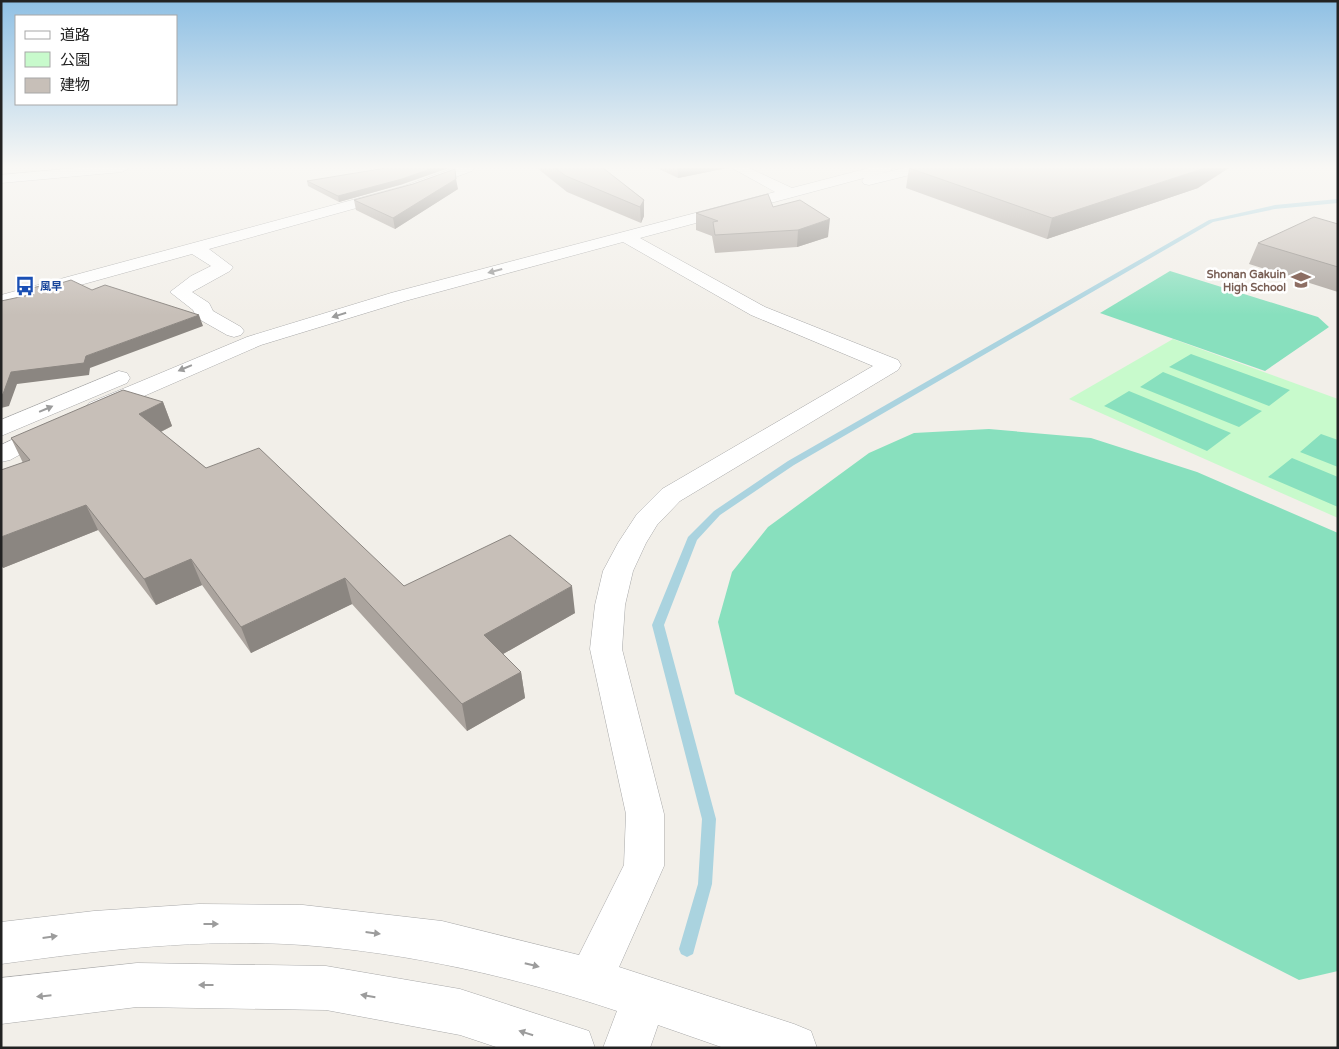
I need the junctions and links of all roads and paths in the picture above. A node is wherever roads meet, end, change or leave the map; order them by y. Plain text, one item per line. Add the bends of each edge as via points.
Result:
1 (306, 217) edge
2 (651, 217) edge
3 (695, 217) edge
4 (624, 236) junction
5 (195, 248) junction
6 (1, 301) edge
7 (234, 332) junction
8 (198, 346) dead end
9 (135, 371) dead end
10 (1, 429) edge
11 (1, 455) edge
12 (1, 943) edge
13 (590, 980) junction
14 (645, 998) junction
15 (1, 1001) edge
16 (572, 1048) edge
17 (626, 1048) edge
18 (794, 1048) edge

1 - 5 street
2 - 7 street via 385,286
3 - 4 street
4 -> 11 street via 398,297 254,341 183,369
4 - 13 street via 758,311 890,365 671,495 647,520 618,571 610,605 606,649 645,814 644,866
5 - 6 street
5 - 7 street via 224,267 179,292 202,307 204,314
7 - 8 street
10 -> 9 street
12 -> 13 street via 94,931 189,924 304,925 442,942
13 - 14 street
14 - 17 street
14 - 18 street
16 -> 15 street via 460,1012 326,988 137,985

